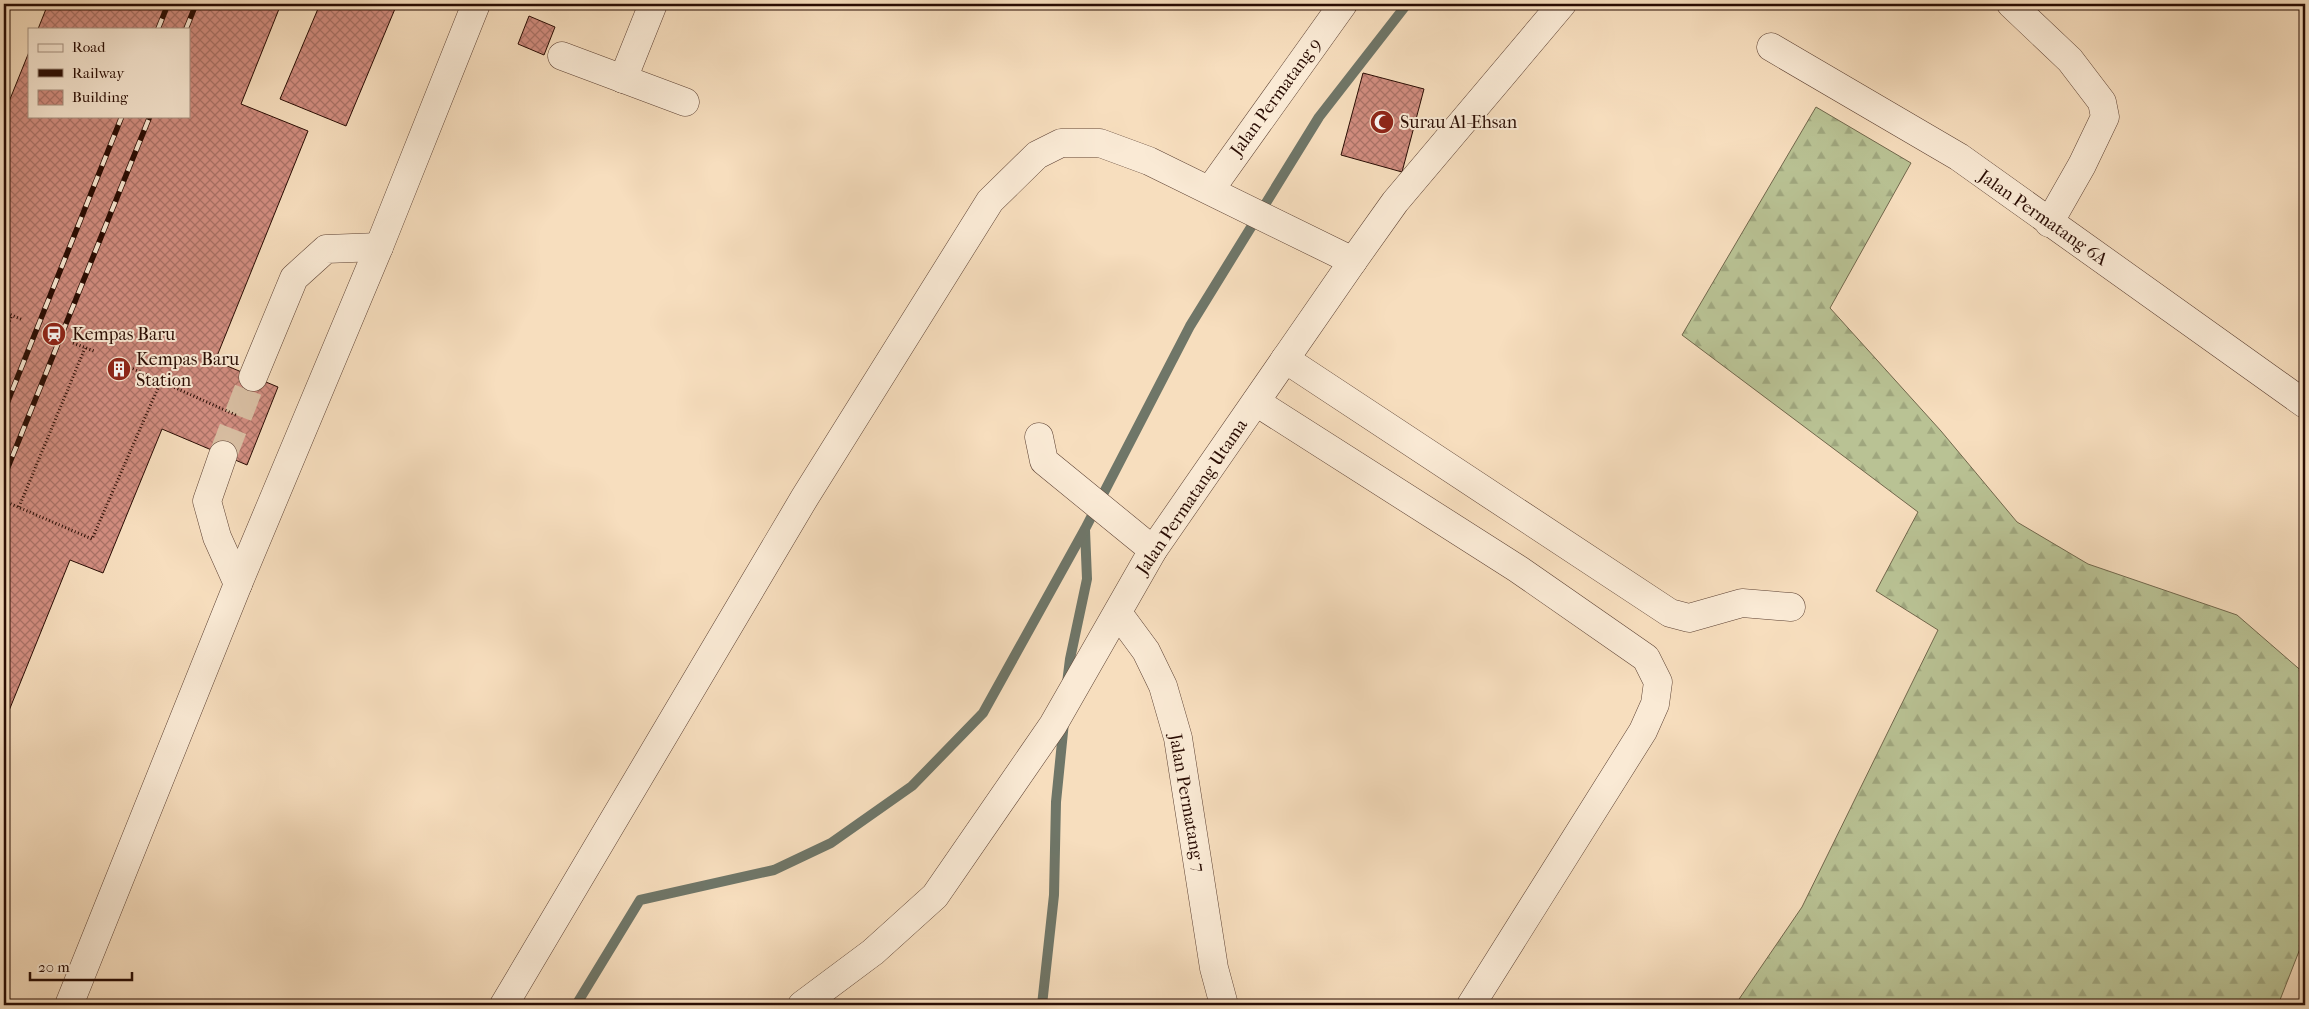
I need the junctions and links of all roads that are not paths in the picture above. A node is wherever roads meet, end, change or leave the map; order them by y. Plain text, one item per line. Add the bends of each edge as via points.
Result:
1 (476, 4) edge
2 (653, 4) edge
3 (1343, 4) edge
4 (1562, 4) edge
5 (2011, 4) edge
6 (1771, 47) dead end
7 (562, 56) dead end
8 (623, 79) junction
9 (685, 102) dead end
10 (1218, 194) junction
11 (2049, 223) junction
12 (379, 247) junction
13 (1353, 261) junction
14 (1285, 359) junction
15 (253, 376) tunnel mouth
16 (1256, 402) junction
17 (2305, 404) edge
18 (1041, 446) dead end
19 (223, 455) tunnel mouth
20 (1153, 550) junction
21 (238, 584) junction
22 (1791, 608) dead end
23 (1118, 613) junction
24 (69, 1005) edge
25 (504, 1005) edge
26 (802, 1005) edge
27 (1224, 1005) edge
28 (1472, 1005) edge

1 - 12 street
2 - 8 street
3 - 10 street, Jalan Permatang 9
4 - 13 street, Jalan Permatang Utama via 1395,202
5 - 11 street via 2070,60 2102,102 2105,117
6 - 11 street, Jalan Permatang 6A via 1959,157
7 - 8 street
8 - 9 street
10 - 13 street
10 - 25 street via 1150,161 1100,143 1061,143 1037,155 990,201 805,497
11 - 17 street, Jalan Permatang 6A
12 - 15 street via 326,249 294,278
12 - 21 street
13 - 14 street, Jalan Permatang Utama
14 - 16 street, Jalan Permatang Utama
14 - 22 street via 1670,613 1689,618 1742,603
16 - 20 street, Jalan Permatang Utama
16 - 28 street via 1518,569 1638,652 1646,658 1658,682 1655,704 1643,731
18 - 20 street via 1044,461
19 - 21 street via 207,501 217,537
20 - 23 street, Jalan Permatang Utama
21 - 24 street
23 - 26 street, Jalan Permatang Utama via 1053,725 935,896 873,952
23 - 27 street, Jalan Permatang 7 via 1146,651 1163,686 1178,738 1214,968

